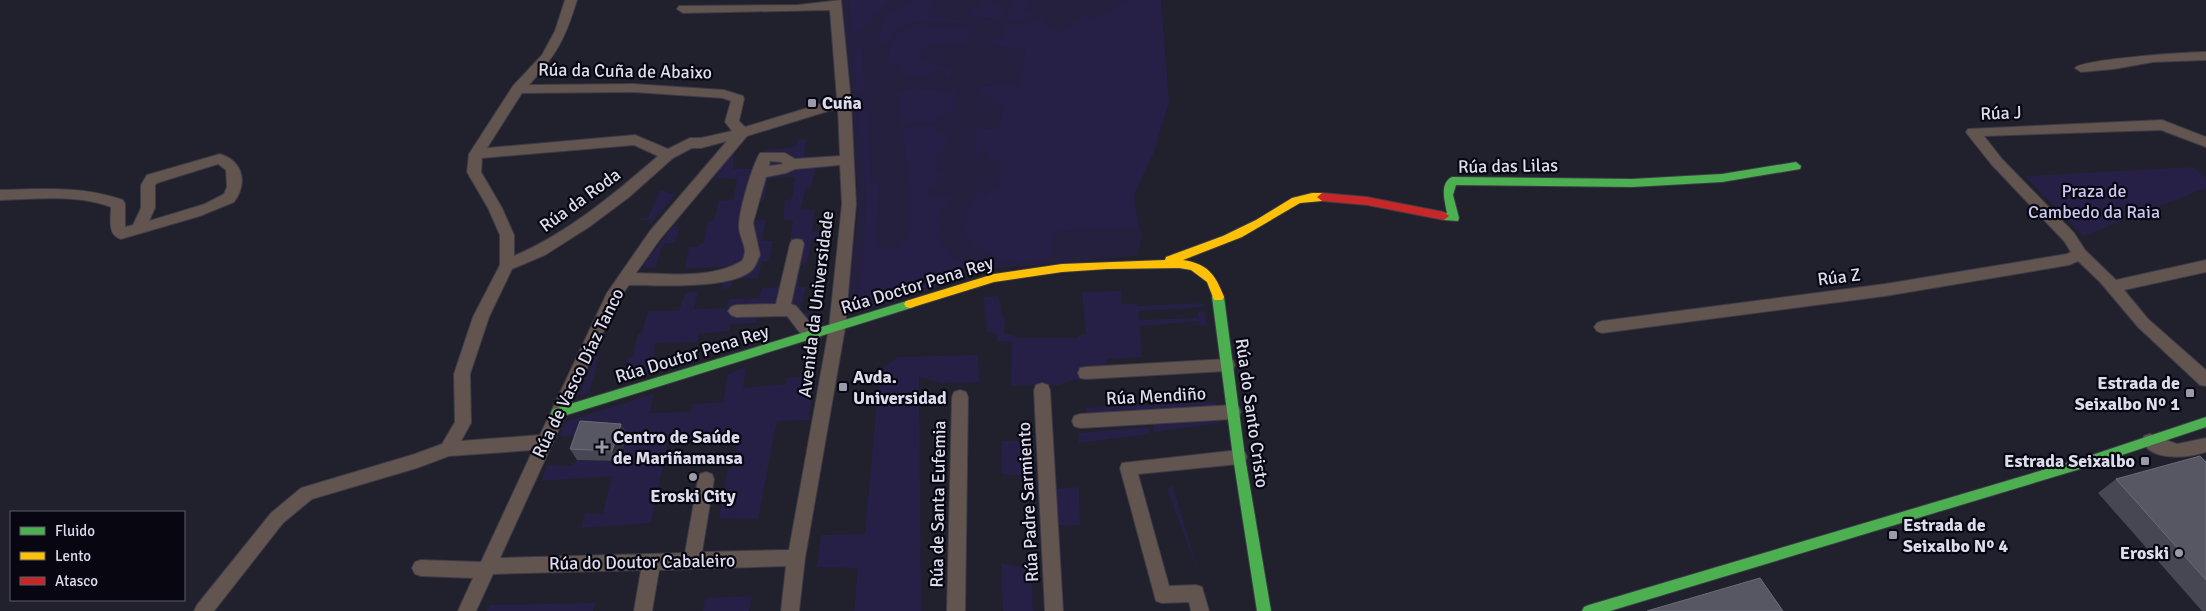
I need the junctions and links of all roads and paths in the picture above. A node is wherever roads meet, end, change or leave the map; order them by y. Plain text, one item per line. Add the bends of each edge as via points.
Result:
1 (571, 0) edge
2 (835, 3) edge
3 (683, 9) dead end
4 (2206, 56) edge
5 (2081, 68) dead end
6 (518, 89) junction
7 (844, 102) junction
8 (742, 133) junction
9 (2206, 142) edge
10 (700, 144) junction
11 (476, 154) junction
12 (668, 155) junction
13 (847, 160) junction
14 (714, 165) junction
15 (1796, 166) dead end
16 (0, 195) edge
17 (138, 229) junction
18 (797, 244) dead end
19 (2080, 254) junction
20 (507, 265) junction
21 (1156, 265) junction
22 (2206, 266) edge
23 (624, 279) junction
24 (2112, 287) junction
25 (782, 310) junction
26 (736, 311) dead end
27 (1602, 327) dead end
28 (837, 328) junction
29 (813, 336) junction
30 (1227, 365) junction
31 (1086, 373) dead end
32 (2206, 380) edge
33 (1042, 390) dead end
34 (960, 397) dead end
35 (1233, 412) junction
36 (557, 413) junction
37 (1080, 421) dead end
38 (2206, 422) edge
39 (2150, 441) junction
40 (544, 442) junction
41 (2206, 445) edge
42 (448, 449) junction
43 (1239, 456) junction
44 (706, 479) dead end
45 (796, 558) junction
46 (692, 562) junction
47 (652, 563) junction
48 (421, 568) dead end
49 (487, 568) junction
50 (203, 611) edge
51 (467, 611) edge
52 (643, 611) edge
53 (790, 611) edge
54 (956, 611) edge
55 (1054, 611) edge
56 (1200, 611) edge
57 (1264, 611) edge
58 (1589, 611) edge

1 - 6 street via 561,31 547,57
2 - 3 street via 801,9
2 - 7 street, Avenida da Universidade
4 - 5 street via 2153,58
6 - 8 street, Rúa da Cuña de Abaixo via 633,88 724,94 738,99 732,122
6 - 11 street, Rúa da Cuña de Abaixo
7 - 8 street
7 - 13 street, Avenida da Universidade
8 - 10 street, Rúa da Roda
8 - 14 street, Rúa de Vasco Díaz Tanco
9 - 19 street, Rúa J via 2162,125 1973,132 1997,162 2069,237
10 - 12 street, Rúa da Roda via 690,143
10 - 14 street via 712,151
11 - 12 street, Rúa da Roda via 635,140
11 - 20 street via 474,172 507,235
12 - 20 street, Rúa da Roda via 584,223 540,251
13 - 23 street via 792,164 785,158 765,156 746,228 753,247 752,257 748,266 735,273 716,278
13 - 28 street, Avenida da Universidade via 850,204
14 - 23 street, Rúa de Vasco Díaz Tanco via 654,234
15 - 21 street, Rúa das Lilas via 1722,178 1632,182 1452,181 1448,195 1454,218 1367,201 1317,196 1288,203 1260,223 1196,252
16 - 17 street via 100,196 118,204 120,234
17 - 17 street via 148,208 148,185 152,179 220,160 233,168 235,185 229,197 212,206
18 - 25 street
19 - 24 street, Rúa J
19 - 27 street, Rúa Z via 2069,259 1885,290
20 - 42 street via 481,317 462,374 462,423
21 - 28 street, Rúa Doctor Pena Rey via 1108,264 994,278
21 - 30 street, Rúa do Santo Cristo via 1194,266 1212,280 1217,292
22 - 24 street
23 - 36 street, Rúa de Vasco Díaz Tanco via 612,297
24 - 32 street, Rúa J via 2143,323
25 - 26 street
25 - 29 street via 791,310
28 - 29 street, Rúa Doutor Pena Rey
28 - 45 street, Avenida da Universidade
29 - 36 street, Rúa Doutor Pena Rey
30 - 31 street
30 - 35 street, Rúa do Santo Cristo
33 - 55 street, Rúa Padre Sarmiento
34 - 54 street, Rúa de Santa Eufemia
35 - 37 street, Rúa Mendiño
35 - 43 street, Rúa do Santo Cristo
36 - 40 street, Rúa de Vasco Díaz Tanco
38 - 39 street
39 - 41 street via 2182,453
39 - 58 street
40 - 42 street
40 - 49 street, Rúa de Vasco Díaz Tanco
42 - 50 street via 307,493 277,518
43 - 56 street via 1128,468 1162,595 1196,593
43 - 57 street, Rúa do Santo Cristo
44 - 46 street
45 - 46 street, Rúa do Doutor Cabaleiro
45 - 53 street, Avenida da Universidade
46 - 47 street, Rúa do Doutor Cabaleiro
47 - 49 street, Rúa do Doutor Cabaleiro
47 - 52 street
48 - 49 street
49 - 51 street, Rúa de Vasco Díaz Tanco

